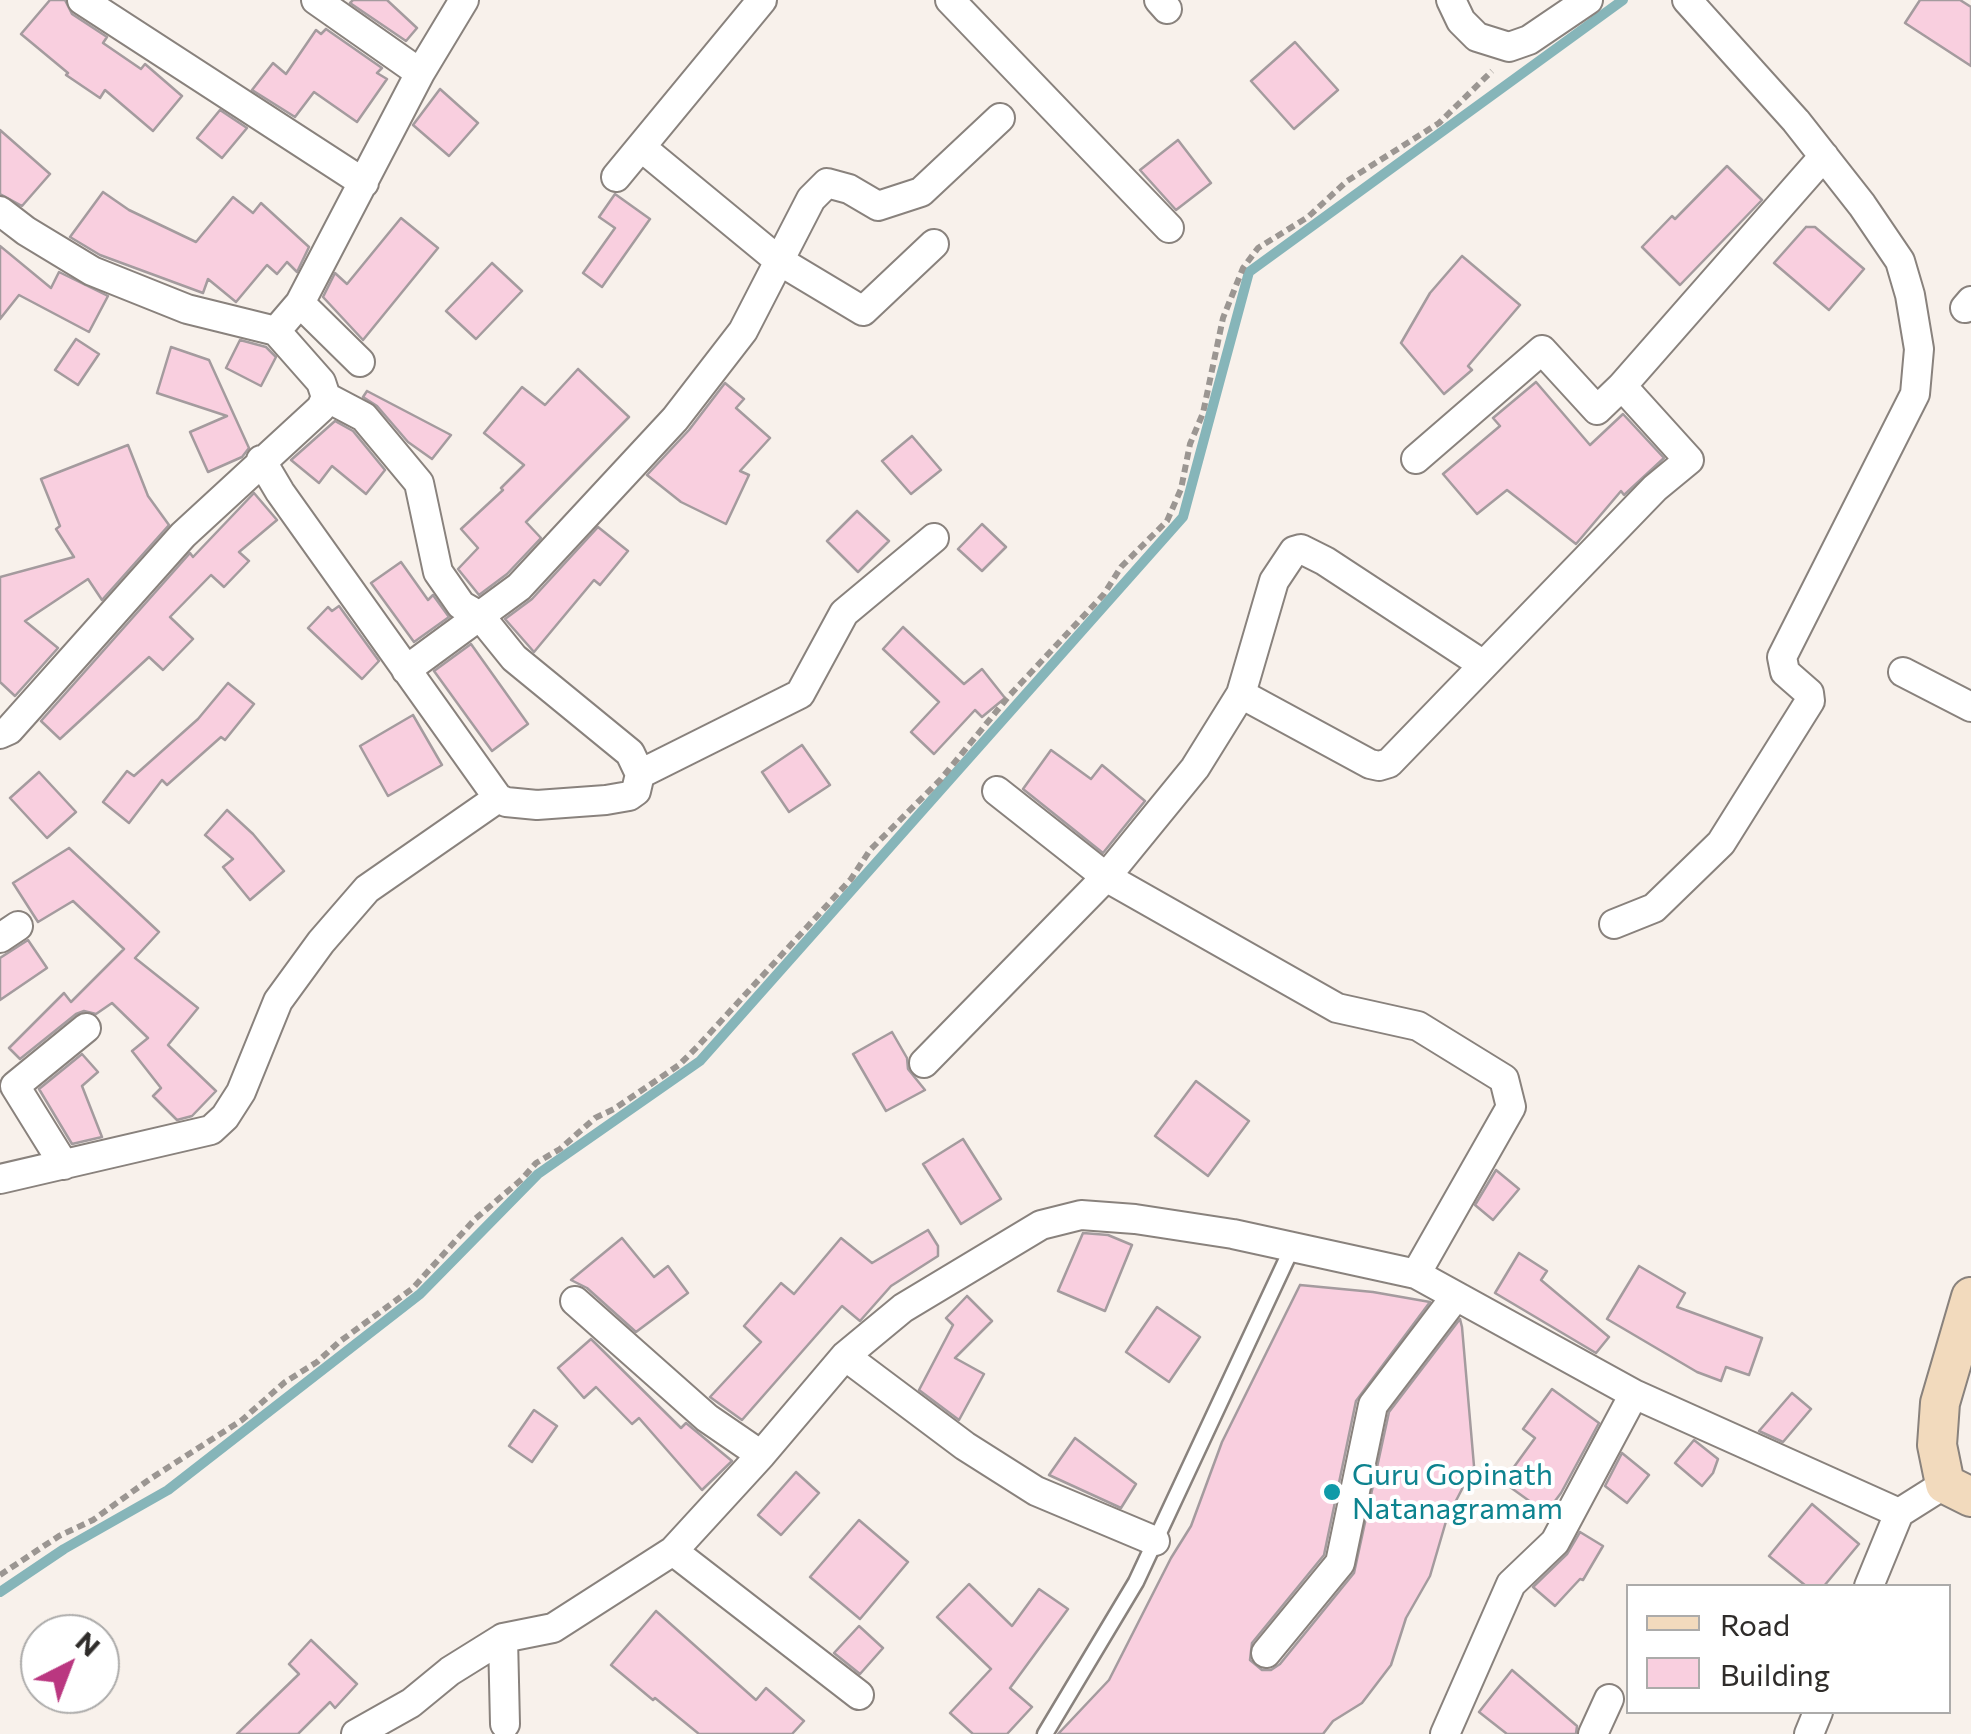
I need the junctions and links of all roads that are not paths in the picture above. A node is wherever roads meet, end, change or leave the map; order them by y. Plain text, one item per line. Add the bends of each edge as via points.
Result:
1 (82, 0) edge
2 (316, 0) edge
3 (464, 0) edge
4 (762, 0) edge
5 (950, 0) edge
6 (1452, 0) edge
7 (1588, 0) edge
8 (1686, 0) edge
9 (420, 73) junction
10 (1000, 118) dead end
11 (641, 147) junction
12 (1824, 156) junction
13 (616, 176) dead end
14 (364, 183) junction
15 (0, 211) edge
16 (1168, 228) dead end
17 (934, 244) dead end
18 (778, 260) junction
19 (300, 303) junction
20 (276, 331) junction
21 (360, 362) dead end
22 (1622, 386) junction
23 (326, 396) junction
24 (1416, 459) dead end
25 (262, 460) junction
26 (934, 538) dead end
27 (480, 616) junction
28 (1482, 664) junction
29 (406, 670) junction
30 (1902, 672) dead end
31 (1241, 694) junction
32 (1971, 707) edge
33 (0, 734) edge
34 (640, 774) junction
35 (997, 791) dead end
36 (498, 798) junction
37 (1106, 876) junction
38 (1614, 924) dead end
39 (86, 1028) dead end
40 (924, 1063) dead end
41 (64, 1165) junction
42 (0, 1180) edge
43 (1292, 1248) junction
44 (1416, 1274) junction
45 (1456, 1296) junction
46 (1971, 1297) edge
47 (575, 1301) dead end
48 (846, 1356) junction
49 (1634, 1394) junction
50 (761, 1455) junction
51 (1958, 1490) edge
52 (1898, 1513) junction
53 (1155, 1542) junction
54 (673, 1551) junction
55 (1870, 1584) edge
56 (503, 1638) junction
57 (1266, 1653) dead end
58 (859, 1695) dead end
59 (1609, 1699) dead end
60 (506, 1724) dead end
61 (356, 1734) edge
62 (1045, 1734) edge
63 (1445, 1734) edge
64 (1593, 1734) edge

1 - 14 street
2 - 9 street
3 - 9 street
4 - 11 street
5 - 16 street
6 - 7 street via 1477,37 1510,46
8 - 12 street
9 - 14 street
10 - 18 street via 920,192 878,206 827,183 810,199
11 - 13 street
11 - 18 street
12 - 22 street
12 - 38 street via 1900,262 1919,349 1915,394 1782,656 1785,672 1810,701 1721,843 1654,908
14 - 19 street
15 - 20 street via 92,271 187,308
17 - 18 street via 863,312
18 - 27 street via 743,331 676,419 520,587
19 - 20 street
19 - 21 street
20 - 23 street via 313,370
22 - 24 street via 1597,410 1542,350
22 - 28 street via 1689,460
23 - 25 street
23 - 27 street via 364,417 420,482 438,572 460,604
25 - 29 street
25 - 33 street via 183,534
26 - 34 street via 844,613 800,694
27 - 29 street
27 - 34 street via 514,658 630,754
28 - 31 street via 1379,766
28 - 31 street via 1301,549 1285,560 1274,581
29 - 36 street
30 - 32 street
31 - 37 street via 1194,768
34 - 36 street via 629,796 537,805
35 - 37 street
36 - 41 street via 367,890 321,942 278,1001 241,1092 211,1130
37 - 40 street
37 - 44 street via 1337,1008 1418,1026 1504,1079 1511,1107
39 - 41 street via 15,1086
41 - 42 street
43 - 44 street
43 - 48 street via 1135,1218 1081,1215 1041,1225 902,1308
43 - 53 lane
44 - 45 street
45 - 49 street
45 - 57 street via 1373,1405 1340,1563
46 - 51 street via 1940,1403 1937,1445
47 - 50 street via 707,1418
48 - 50 street
48 - 53 street via 964,1446 1036,1491
49 - 52 street
49 - 63 street via 1555,1542 1511,1584
50 - 54 street
51 - 52 street
52 - 55 street
53 - 62 lane
54 - 56 street via 553,1628
54 - 58 street
56 - 60 street
56 - 61 street
59 - 64 street

